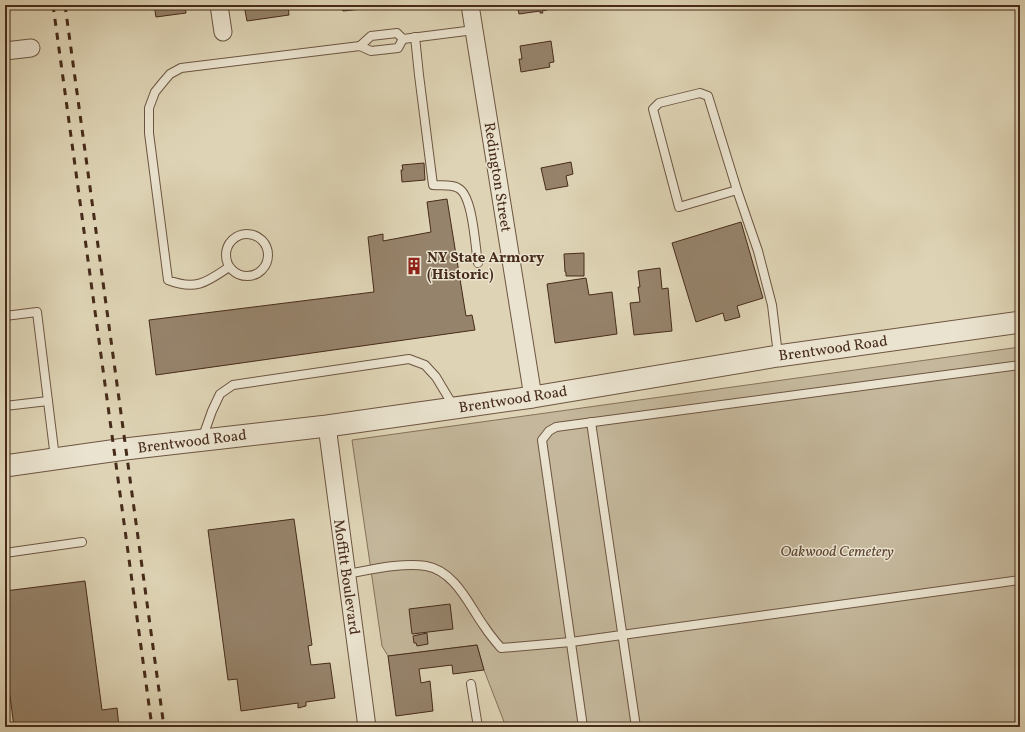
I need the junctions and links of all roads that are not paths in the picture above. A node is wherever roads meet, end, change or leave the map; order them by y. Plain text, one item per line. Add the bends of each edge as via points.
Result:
1 (218, 5) edge
2 (470, 5) edge
3 (474, 30) junction
4 (223, 32) dead end
5 (416, 37) junction
6 (403, 38) junction
7 (360, 46) junction
8 (31, 48) dead end
9 (5, 51) edge
10 (737, 190) junction
11 (478, 263) dead end
12 (230, 267) junction
13 (5, 316) edge
14 (1020, 322) edge
15 (778, 356) junction
16 (1020, 365) edge
17 (533, 397) junction
18 (48, 401) junction
19 (5, 406) edge
20 (455, 408) junction
21 (591, 422) junction
22 (327, 426) junction
23 (202, 440) junction
24 (56, 459) junction
25 (5, 466) edge
26 (82, 542) dead end
27 (5, 553) edge
28 (346, 574) junction
29 (1020, 580) edge
30 (623, 635) junction
31 (571, 642) junction
32 (471, 684) dead end
33 (367, 727) edge
34 (478, 727) edge
35 (583, 727) edge
36 (636, 727) edge

1 - 4 street
2 - 3 street, Redington Street
3 - 5 lane
3 - 17 street, Redington Street
5 - 6 lane
5 - 11 lane via 433,185 458,188 464,193 471,212
6 - 7 lane via 397,33 371,36
6 - 7 lane via 398,48 371,51
7 - 12 lane via 181,68 170,74 155,92 149,108 149,133 168,280 196,285
8 - 9 street
10 - 10 lane via 708,96 700,93 659,103 653,109 679,207
10 - 15 lane via 758,251 772,305
12 - 12 lane via 241,276 254,275 260,271 268,253 262,241 250,234 237,236 227,247 226,261
13 - 18 lane via 37,312
14 - 15 street, Brentwood Road
15 - 17 street, Brentwood Road
16 - 21 lane
17 - 20 street, Brentwood Road
18 - 19 lane
18 - 24 lane
20 - 22 street, Brentwood Road
20 - 23 lane via 436,377 425,365 409,359 233,385 220,394
21 - 30 lane
21 - 31 lane via 556,427 542,440
22 - 23 street, Brentwood Road
22 - 28 street, Moffitt Boulevard
23 - 24 street, Brentwood Road
24 - 25 street, Brentwood Road
26 - 27 lane
28 - 31 lane via 408,565 434,568 452,580 501,648
28 - 33 street, Moffitt Boulevard
29 - 30 lane
30 - 31 lane
30 - 36 lane
31 - 35 lane
32 - 34 lane

